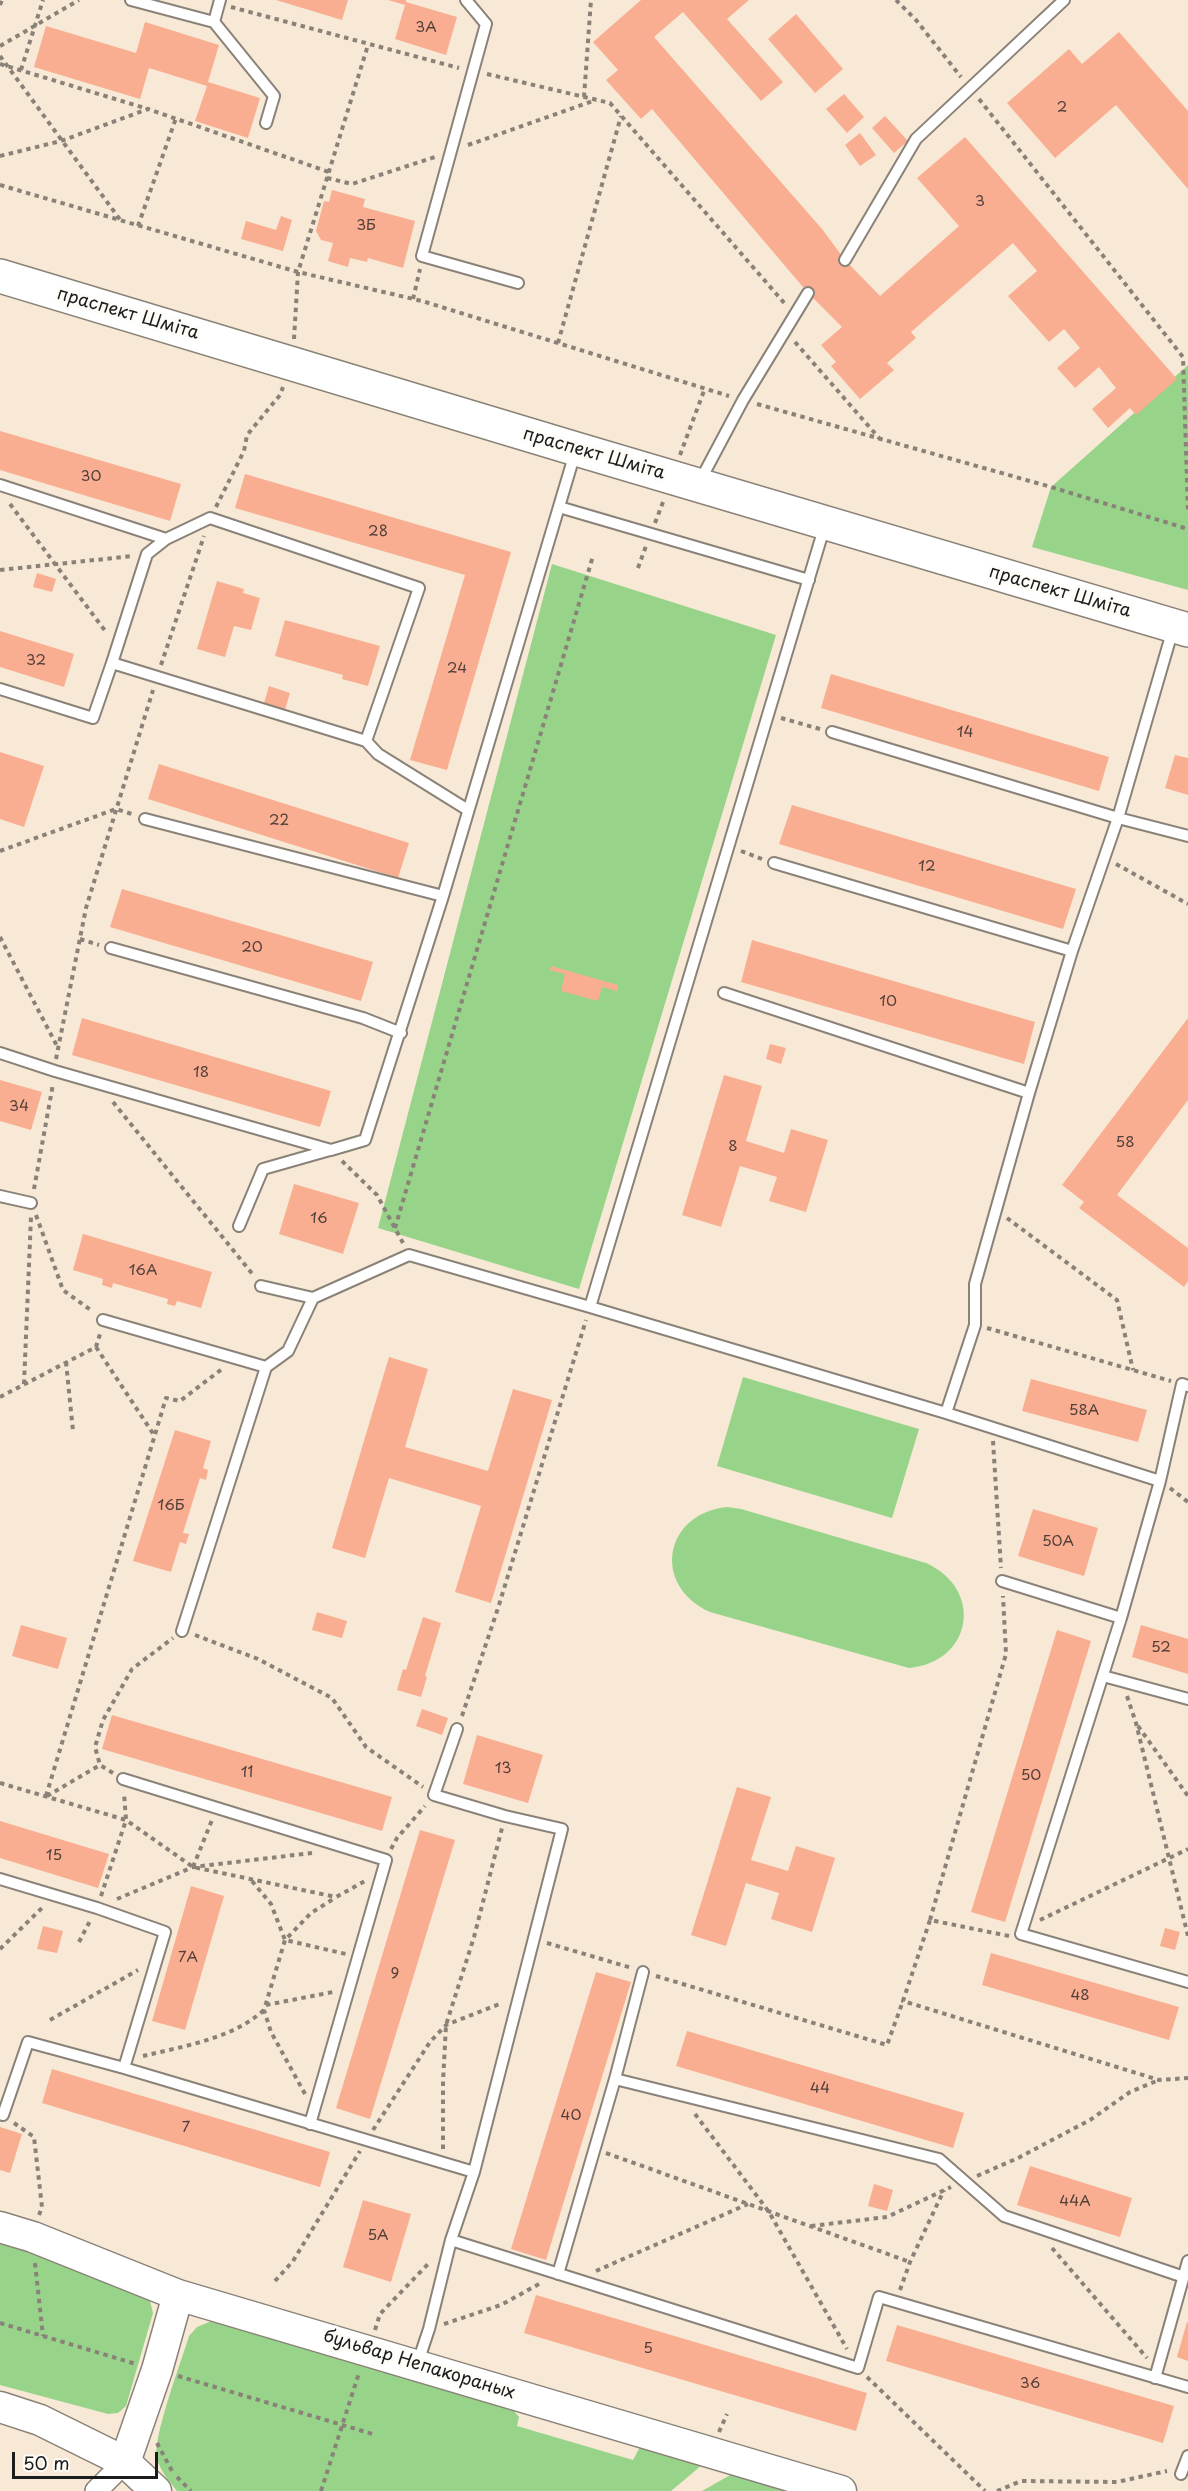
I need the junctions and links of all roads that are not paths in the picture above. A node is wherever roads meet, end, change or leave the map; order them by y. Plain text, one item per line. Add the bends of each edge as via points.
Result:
1 (131, 0) edge
2 (466, 0) edge
3 (1064, 0) edge
4 (220, 2) edge
5 (214, 22) junction
6 (266, 123) dead end
7 (845, 260) dead end
8 (0, 276) edge
9 (518, 283) dead end
10 (808, 293) dead end
11 (576, 449) junction
12 (698, 484) junction
13 (0, 485) edge
14 (559, 507) junction
15 (825, 523) junction
16 (166, 539) junction
17 (809, 580) junction
18 (1181, 628) edge
19 (112, 663) junction
20 (0, 689) edge
21 (832, 732) road end
22 (366, 741) junction
23 (468, 810) junction
24 (1118, 818) junction
25 (145, 819) dead end
26 (1188, 836) edge
27 (774, 863) road end
28 (443, 896) junction
29 (111, 948) dead end
30 (1072, 951) junction
31 (724, 993) dead end
32 (401, 1033) junction
33 (0, 1053) edge
34 (1029, 1093) junction
35 (331, 1150) junction
36 (0, 1196) edge
37 (31, 1203) road end
38 (238, 1226) dead end
39 (261, 1286) road end
40 (313, 1298) junction
41 (590, 1307) junction
42 (103, 1320) road end
43 (266, 1367) junction
44 (1185, 1385) edge
45 (946, 1413) junction
46 (1160, 1480) junction
47 (1002, 1581) road end
48 (1121, 1618) junction
49 (182, 1631) road end
50 (1103, 1676) junction
51 (1188, 1699) edge
52 (457, 1729) road end
53 (123, 1779) dead end
54 (0, 1879) edge
55 (643, 1972) road end
56 (1188, 1982) edge
57 (125, 2064) junction
58 (615, 2079) junction
59 (0, 2114) edge
60 (310, 2124) junction
61 (474, 2172) junction
62 (0, 2227) edge
63 (452, 2240) junction
64 (1188, 2261) edge
65 (558, 2274) junction
66 (1184, 2277) junction
67 (177, 2295) junction
68 (417, 2365) junction
69 (1156, 2374) junction
70 (1188, 2387) edge
71 (0, 2407) edge
72 (1188, 2456) edge
73 (125, 2462) junction
74 (1182, 2471) road end
75 (96, 2491) edge
76 (156, 2491) edge
77 (842, 2491) edge

1 - 5 lane
2 - 9 lane via 486,24 422,256
3 - 7 lane via 916,139
4 - 5 lane
5 - 6 lane via 274,96
8 - 11 main road, праспект Шміта
10 - 12 lane
11 - 12 main road, праспект Шміта
11 - 14 lane
12 - 15 main road, праспект Шміта
13 - 16 lane
14 - 17 lane
14 - 23 lane
15 - 17 lane
15 - 18 main road, праспект Шміта
16 - 19 lane via 147,554
16 - 22 lane via 210,518 419,588
17 - 41 lane
18 - 24 lane
19 - 20 lane via 93,718
19 - 22 lane
21 - 24 lane
22 - 23 lane via 378,754
23 - 28 lane
24 - 26 lane
24 - 30 lane
25 - 28 lane
27 - 30 lane
28 - 32 lane
29 - 32 lane via 363,1018
30 - 34 lane
31 - 34 lane
32 - 35 lane via 365,1140
33 - 35 lane
34 - 45 lane via 975,1284 975,1325
35 - 38 lane via 263,1169
36 - 37 lane
39 - 40 lane
40 - 41 lane via 409,1255
40 - 43 lane via 288,1351
41 - 45 lane
42 - 43 lane
43 - 49 lane
44 - 46 lane
45 - 46 lane
46 - 48 lane
47 - 48 lane
48 - 50 lane
50 - 51 lane
50 - 56 lane via 1017,1936
52 - 61 lane via 434,1795 562,1829
53 - 60 lane via 348,1849 385,1865
54 - 57 lane via 165,1932
55 - 58 lane
57 - 59 lane via 28,2042 3,2115
57 - 60 lane
58 - 65 lane
58 - 66 lane via 939,2159 1004,2216
60 - 61 lane
61 - 63 lane
62 - 67 main road, бульвар Непакораных
63 - 65 lane
63 - 68 lane
64 - 66 lane
65 - 69 lane via 858,2368 879,2297
66 - 69 lane
67 - 68 main road, бульвар Непакораных
67 - 73 main road via 157,2370
68 - 77 main road, бульвар Непакораных
69 - 70 lane
71 - 73 main road via 40,2420
72 - 74 lane
73 - 75 street
73 - 76 main road

